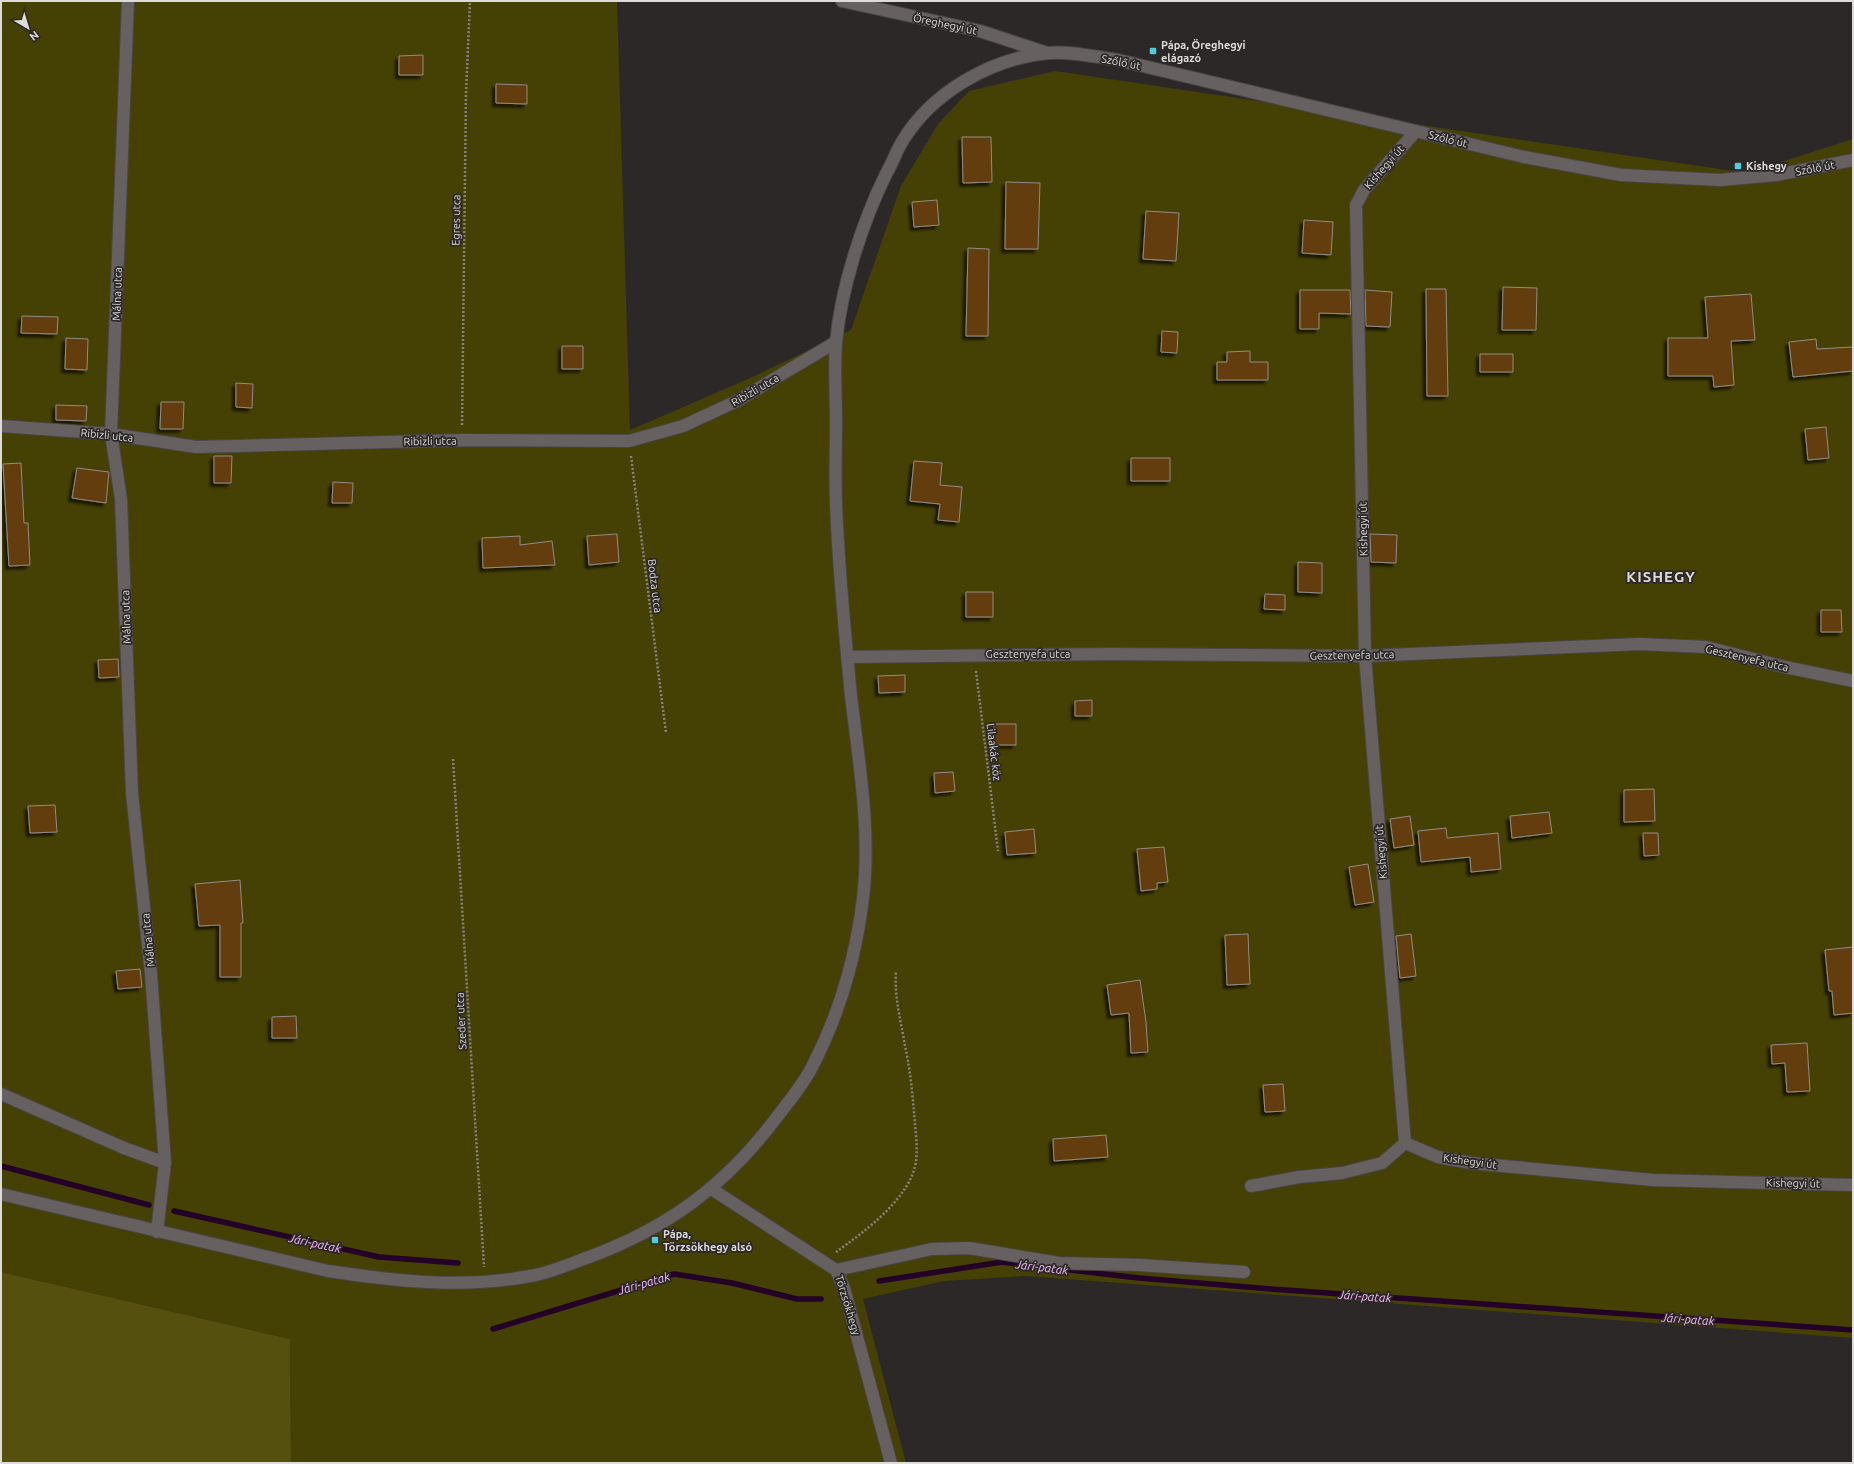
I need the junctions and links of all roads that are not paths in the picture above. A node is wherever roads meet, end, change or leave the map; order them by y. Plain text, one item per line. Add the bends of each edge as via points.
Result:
1 (128, 1) edge
2 (842, 1) edge
3 (1047, 53) junction
4 (1416, 131) junction
5 (1853, 160) edge
6 (836, 342) junction
7 (1, 426) edge
8 (111, 434) junction
9 (1365, 656) junction
10 (847, 657) junction
11 (1853, 681) edge
12 (1, 1094) edge
13 (1405, 1143) junction
14 (165, 1163) junction
15 (1853, 1185) edge
16 (1251, 1186) dead end
17 (710, 1188) junction
18 (1, 1194) edge
19 (157, 1232) junction
20 (836, 1270) junction
21 (1244, 1272) dead end
22 (891, 1463) edge

1 - 8 street, Málna utca
2 - 3 street, Öreghegyi út via 980,31
3 - 4 street, Szőlő út via 1118,60
3 - 6 street via 1017,58 978,74 943,96 915,123 902,142 865,226 852,265
4 - 5 street, Szőlő út via 1524,157 1621,175 1720,180 1776,175
4 - 9 street, Kishegyi út via 1364,190 1356,205
6 - 8 street, Ribizli utca via 737,401 683,426 629,441 462,440 196,446
6 - 10 street via 836,504
7 - 8 street, Ribizli utca
8 - 14 street, Málna utca via 121,499 132,793 151,974
9 - 10 street, Gesztenyefa utca via 1111,654
9 - 11 street, Gesztenyefa utca via 1639,644 1706,648
9 - 13 street, Kishegyi út
10 - 17 street via 866,845 858,932 847,976 835,1015 810,1070 752,1149
12 - 14 street via 124,1148
13 - 15 street, Kishegyi út via 1438,1157 1471,1163 1653,1180
13 - 16 street via 1382,1163 1342,1173 1299,1177
14 - 19 street, Málna utca
17 - 19 street via 667,1221 609,1250 534,1276 485,1283 456,1284 382,1279 328,1271
17 - 20 street, Törzsökhegy
18 - 19 street
20 - 21 street via 932,1249 969,1248 1059,1263
20 - 22 street, Törzsökhegy via 844,1288

